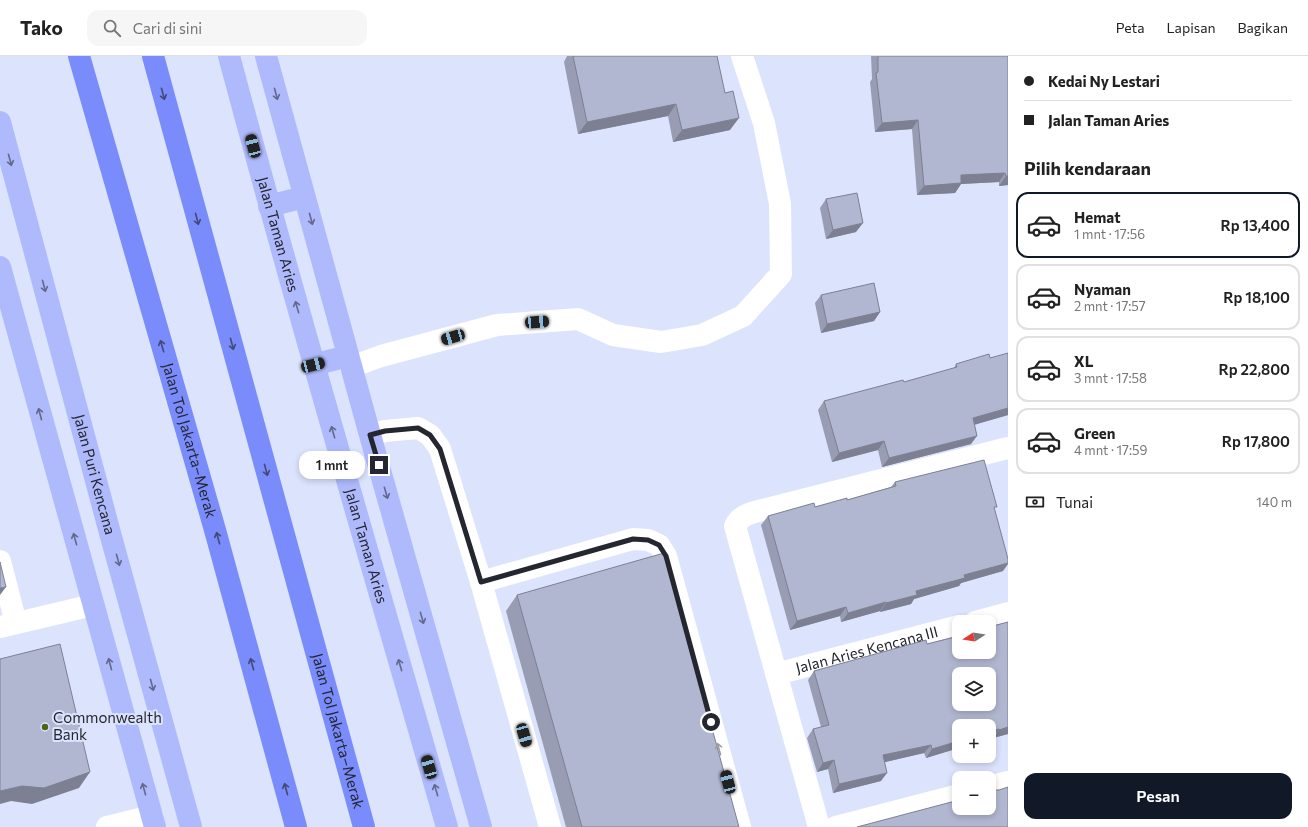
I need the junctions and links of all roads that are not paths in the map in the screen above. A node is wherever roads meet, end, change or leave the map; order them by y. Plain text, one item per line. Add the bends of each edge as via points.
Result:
1 (79, 56) edge
2 (153, 56) edge
3 (229, 56) edge
4 (266, 56) edge
5 (742, 56) edge
6 (0, 122) edge
7 (304, 197) junction
8 (269, 206) junction
9 (0, 267) edge
10 (350, 361) junction
11 (313, 365) junction
12 (370, 435) junction
13 (1008, 448) edge
14 (0, 561) edge
15 (481, 582) junction
16 (93, 605) junction
17 (1008, 613) edge
18 (996, 616) edge
19 (8, 625) edge
20 (952, 628) edge
21 (776, 674) junction
22 (1008, 782) edge
23 (996, 785) edge
24 (952, 797) edge
25 (153, 821) edge
26 (107, 827) edge
27 (191, 827) edge
28 (296, 827) edge
29 (364, 827) edge
30 (447, 827) edge
31 (481, 827) edge
32 (550, 827) edge
33 (740, 827) edge
34 (818, 827) edge
35 (836, 827) edge

28 -> 1 highway, Jalan Tol Jakarta–Merak via 215,530
2 -> 29 highway, Jalan Tol Jakarta–Merak
3 - 8 main road, Jalan Taman Aries
4 -> 7 main road
5 - 10 street via 764,123 780,204 781,274 743,316 702,335 661,342 613,335 578,319 497,325 381,356
6 -> 27 main road, Jalan Puri Kencana
7 - 8 main road
7 -> 10 main road
11 -> 8 main road, Jalan Taman Aries
16 -> 9 main road
10 - 11 main road
10 - 12 main road
30 -> 11 main road, Jalan Taman Aries
12 - 15 street via 418,428 430,435 440,449
12 -> 31 main road
13 - 21 street via 742,516 735,526
14 - 19 street
15 - 32 street
33 -> 15 street via 666,556 659,545 648,540 633,539
16 - 19 street
25 -> 16 main road
17 - 18 street
20 - 21 street, Jalan Aries Kencana III
21 - 34 street
22 - 23 street
24 - 35 street
25 - 26 street

